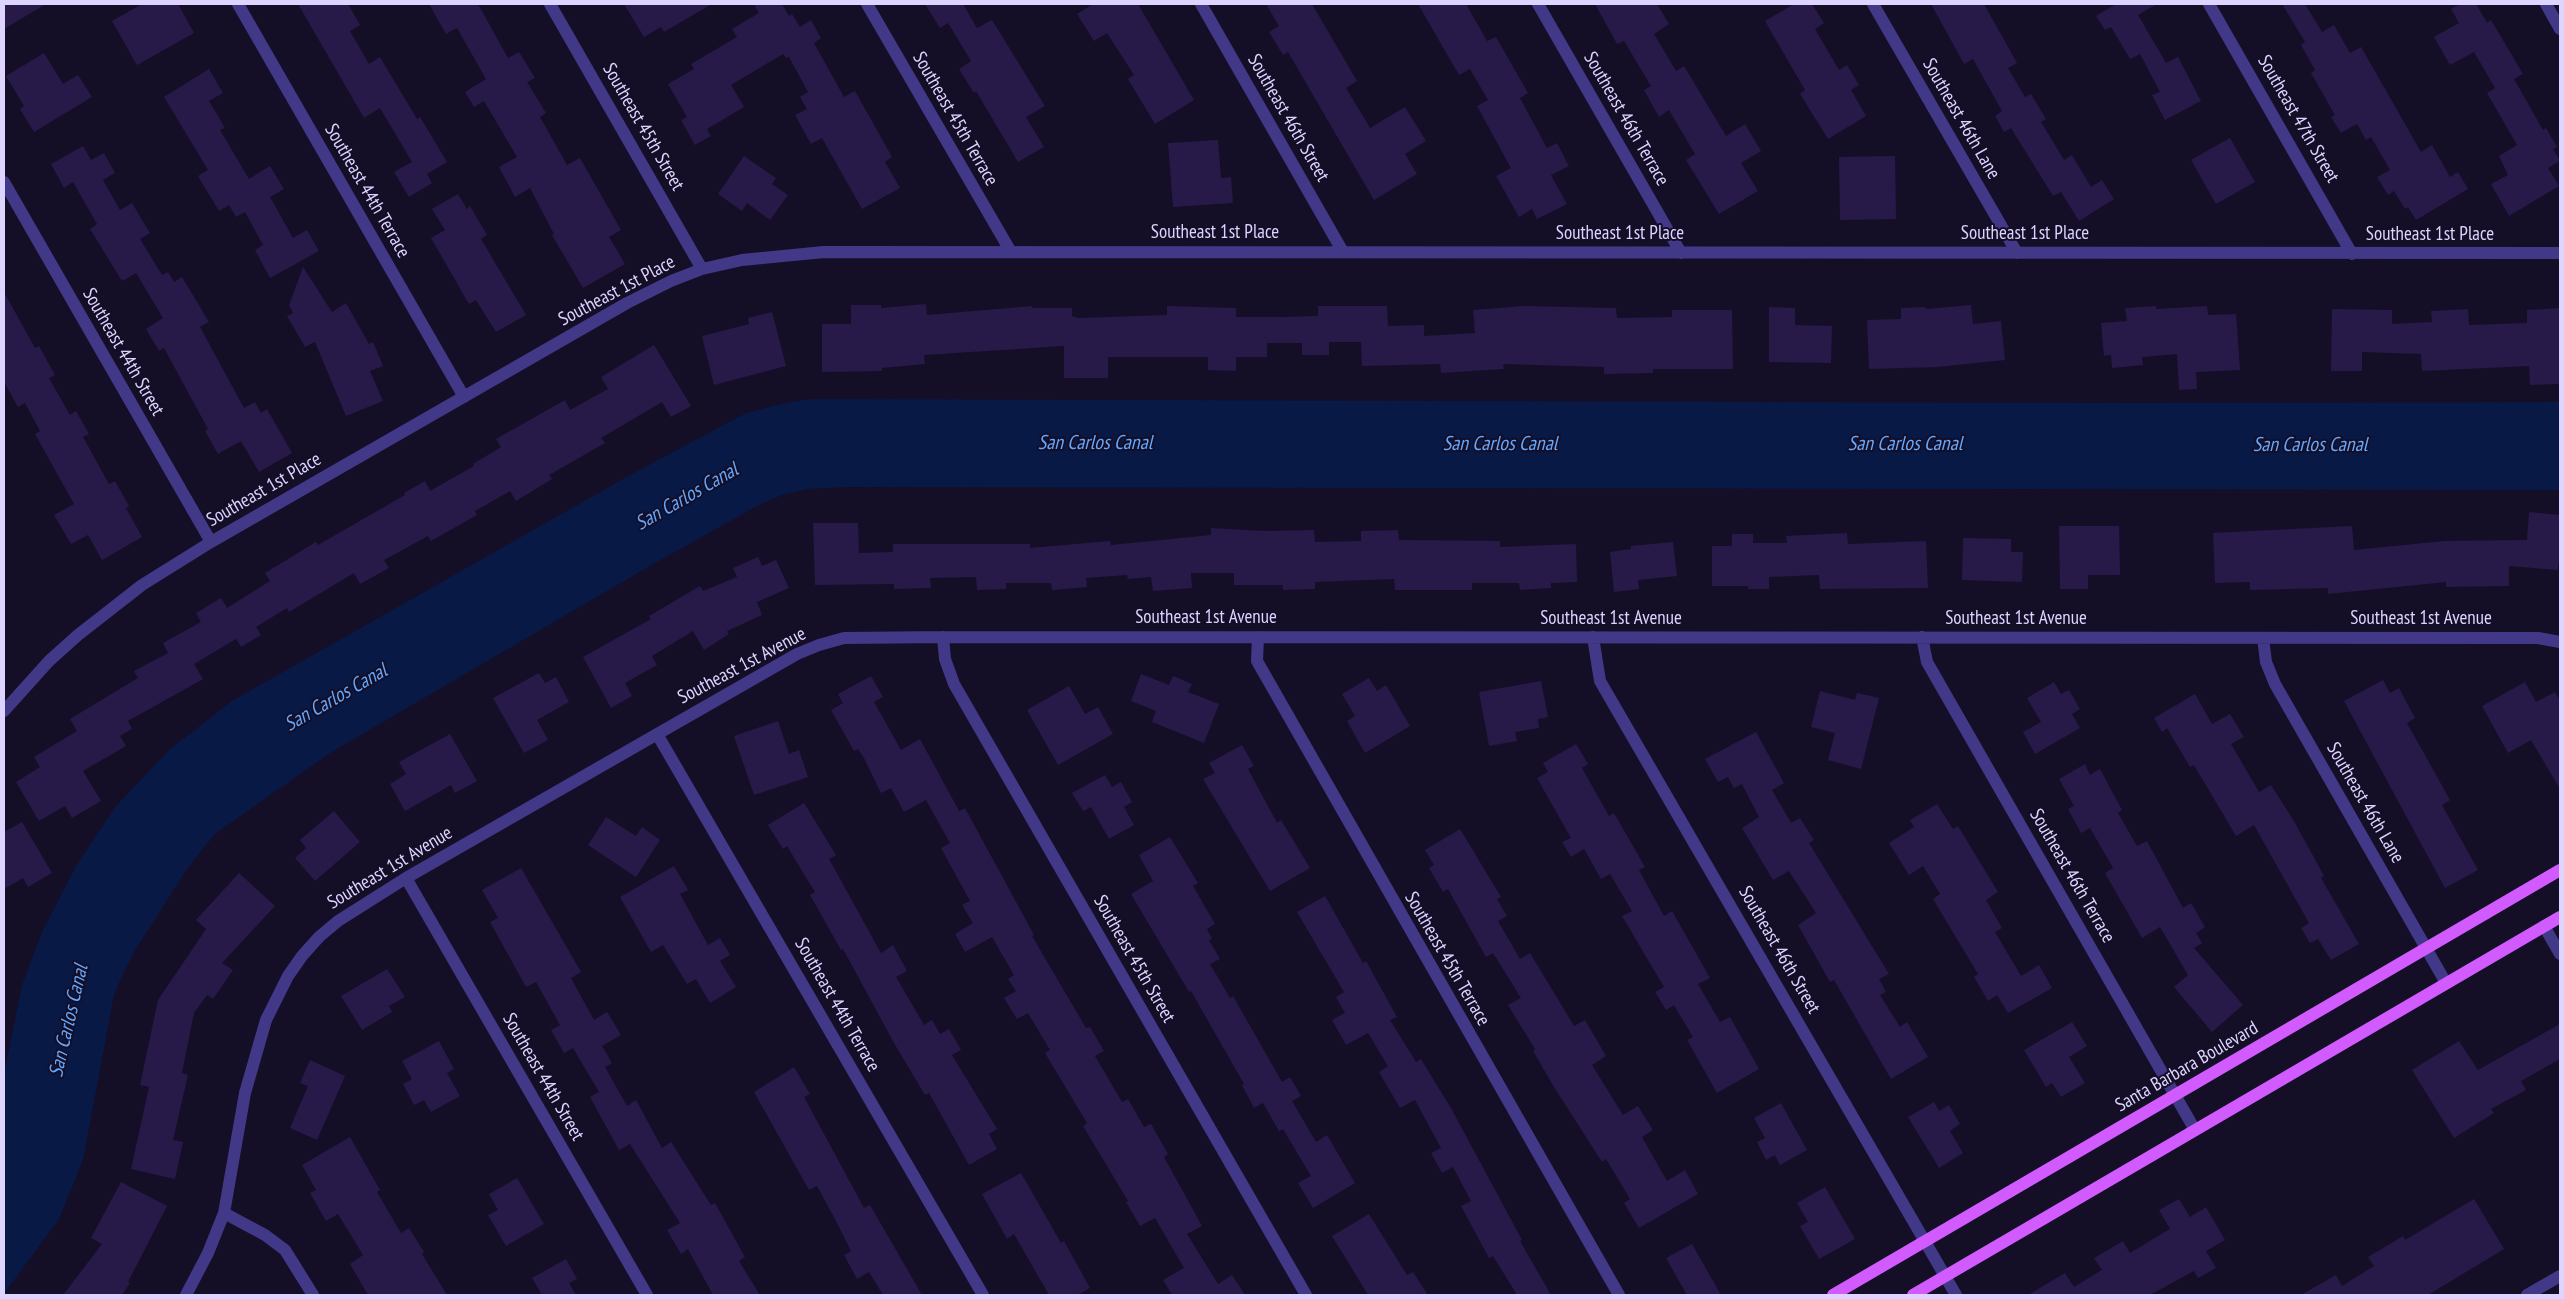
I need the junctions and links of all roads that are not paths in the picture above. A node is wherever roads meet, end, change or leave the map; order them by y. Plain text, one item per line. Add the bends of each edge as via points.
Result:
1 (238, 4) edge
2 (550, 4) edge
3 (867, 4) edge
4 (1201, 4) edge
5 (1538, 4) edge
6 (1873, 4) edge
7 (2209, 4) edge
8 (2546, 4) edge
9 (2560, 29) edge
10 (4, 182) edge
11 (1011, 252) junction
12 (1343, 252) junction
13 (1681, 253) junction
14 (2017, 253) junction
15 (2352, 254) junction
16 (2560, 254) edge
17 (702, 270) junction
18 (464, 397) junction
19 (211, 542) junction
20 (943, 637) junction
21 (1258, 637) junction
22 (1593, 637) junction
23 (1922, 637) junction
24 (2263, 638) junction
25 (2560, 642) edge
26 (4, 711) edge
27 (657, 734) junction
28 (2560, 870) edge
29 (406, 878) junction
30 (2560, 917) edge
31 (2544, 926) junction
32 (2427, 948) junction
33 (2560, 954) edge
34 (2446, 983) junction
35 (2176, 1095) junction
36 (2195, 1130) junction
37 (224, 1213) junction
38 (1926, 1241) junction
39 (1945, 1276) junction
40 (2560, 1276) edge
41 (186, 1295) edge
42 (313, 1295) edge
43 (647, 1295) edge
44 (983, 1295) edge
45 (1306, 1295) edge
46 (1619, 1295) edge
47 (1833, 1295) edge
48 (1913, 1295) edge
49 (1956, 1295) edge
50 (2527, 1295) edge

1 - 18 street, Southeast 44th Terrace
2 - 17 street, Southeast 45th Street
3 - 11 street, Southeast 45th Terrace
4 - 12 street, Southeast 46th Street
5 - 13 street, Southeast 46th Terrace
6 - 14 street, Southeast 46th Lane
7 - 15 street, Southeast 47th Street
8 - 9 street
10 - 19 street, Southeast 44th Street
11 - 12 street, Southeast 1st Place
11 - 17 street, Southeast 1st Place via 796,253 742,260
12 - 13 street, Southeast 1st Place
13 - 14 street, Southeast 1st Place
14 - 15 street, Southeast 1st Place
15 - 16 street, Southeast 1st Place
17 - 18 street, Southeast 1st Place via 627,303
18 - 19 street, Southeast 1st Place
19 - 26 street, Southeast 1st Place via 142,585 78,635 42,668
20 - 21 street, Southeast 1st Avenue
20 - 27 street, Southeast 1st Avenue via 844,638 819,645 797,654
20 - 45 street, Southeast 45th Street via 945,659 954,684
21 - 22 street, Southeast 1st Avenue
21 - 46 street, Southeast 45th Terrace via 1257,661
22 - 23 street, Southeast 1st Avenue
22 - 38 street, Southeast 46th Street via 1600,681
23 - 24 street, Southeast 1st Avenue
23 - 35 street, Southeast 46th Terrace via 1927,662
24 - 25 street, Southeast 1st Avenue via 2538,638
24 - 32 street, Southeast 46th Lane via 2266,662 2275,684
27 - 29 street, Southeast 1st Avenue
27 - 44 street, Southeast 44th Terrace
28 - 32 main road, Santa Barbara Boulevard
29 - 37 street, Southeast 1st Avenue via 338,921 319,937 302,956 275,999 252,1065
29 - 43 street, Southeast 44th Street
30 - 31 main road
31 - 33 street
31 - 34 main road
32 - 34 street, Southeast 46th Lane
32 - 35 main road, Santa Barbara Boulevard
34 - 36 main road
35 - 36 street, Southeast 46th Terrace
35 - 38 main road, Santa Barbara Boulevard
36 - 39 main road
37 - 41 street, Southeast 1st Avenue
37 - 42 street via 285,1250
38 - 39 street, Southeast 46th Street
38 - 47 main road, Santa Barbara Boulevard
39 - 48 main road
39 - 49 street, Southeast 46th Street
40 - 50 street

